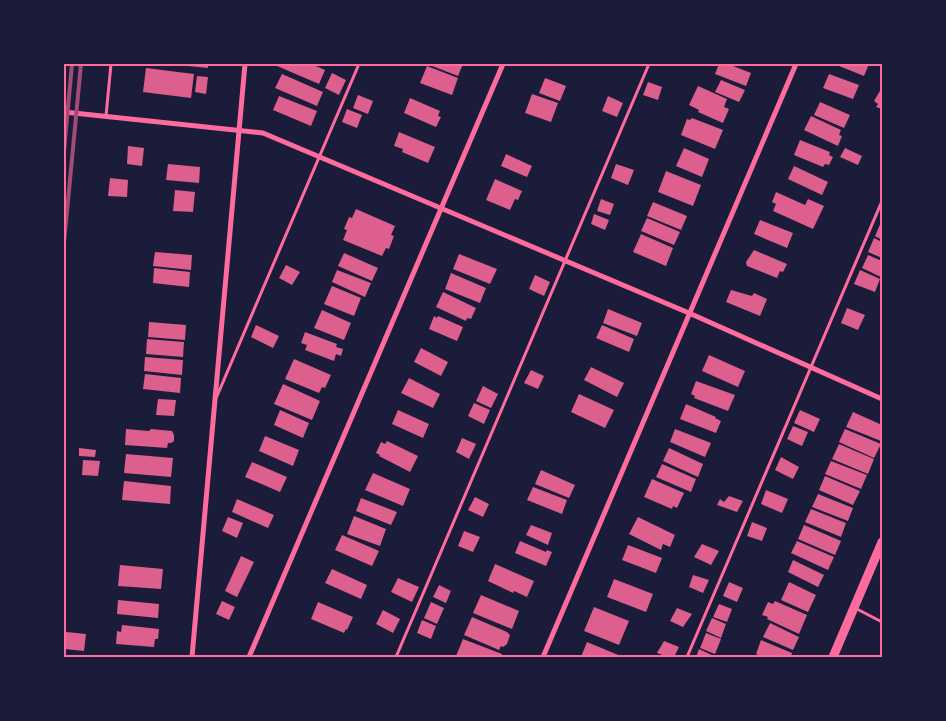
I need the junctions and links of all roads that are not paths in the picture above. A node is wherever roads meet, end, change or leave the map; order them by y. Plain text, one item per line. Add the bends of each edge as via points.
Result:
1 (111, 64) edge
2 (245, 64) edge
3 (360, 64) edge
4 (503, 64) edge
5 (649, 64) edge
6 (796, 64) edge
7 (64, 112) edge
8 (106, 116) junction
9 (239, 129) junction
10 (320, 157) junction
11 (882, 201) edge
12 (441, 208) junction
13 (565, 260) junction
14 (689, 313) junction
15 (811, 367) junction
16 (216, 398) junction
17 (882, 399) edge
18 (882, 542) edge
19 (854, 608) junction
20 (882, 622) edge
21 (192, 657) edge
22 (249, 657) edge
23 (396, 657) edge
24 (543, 657) edge
25 (688, 657) edge
26 (833, 657) edge

1 - 8 lane
2 - 9 street
3 - 10 lane
4 - 12 street
5 - 13 lane
6 - 14 street
7 - 8 street
8 - 9 street
9 - 10 street via 262,133
9 - 16 street
10 - 12 street
10 - 16 lane
11 - 15 lane
12 - 13 street
12 - 22 street
13 - 14 street
13 - 23 lane
14 - 15 street
14 - 24 street
15 - 17 street
15 - 25 lane
16 - 21 street
18 - 19 main road
19 - 20 lane
19 - 26 main road

